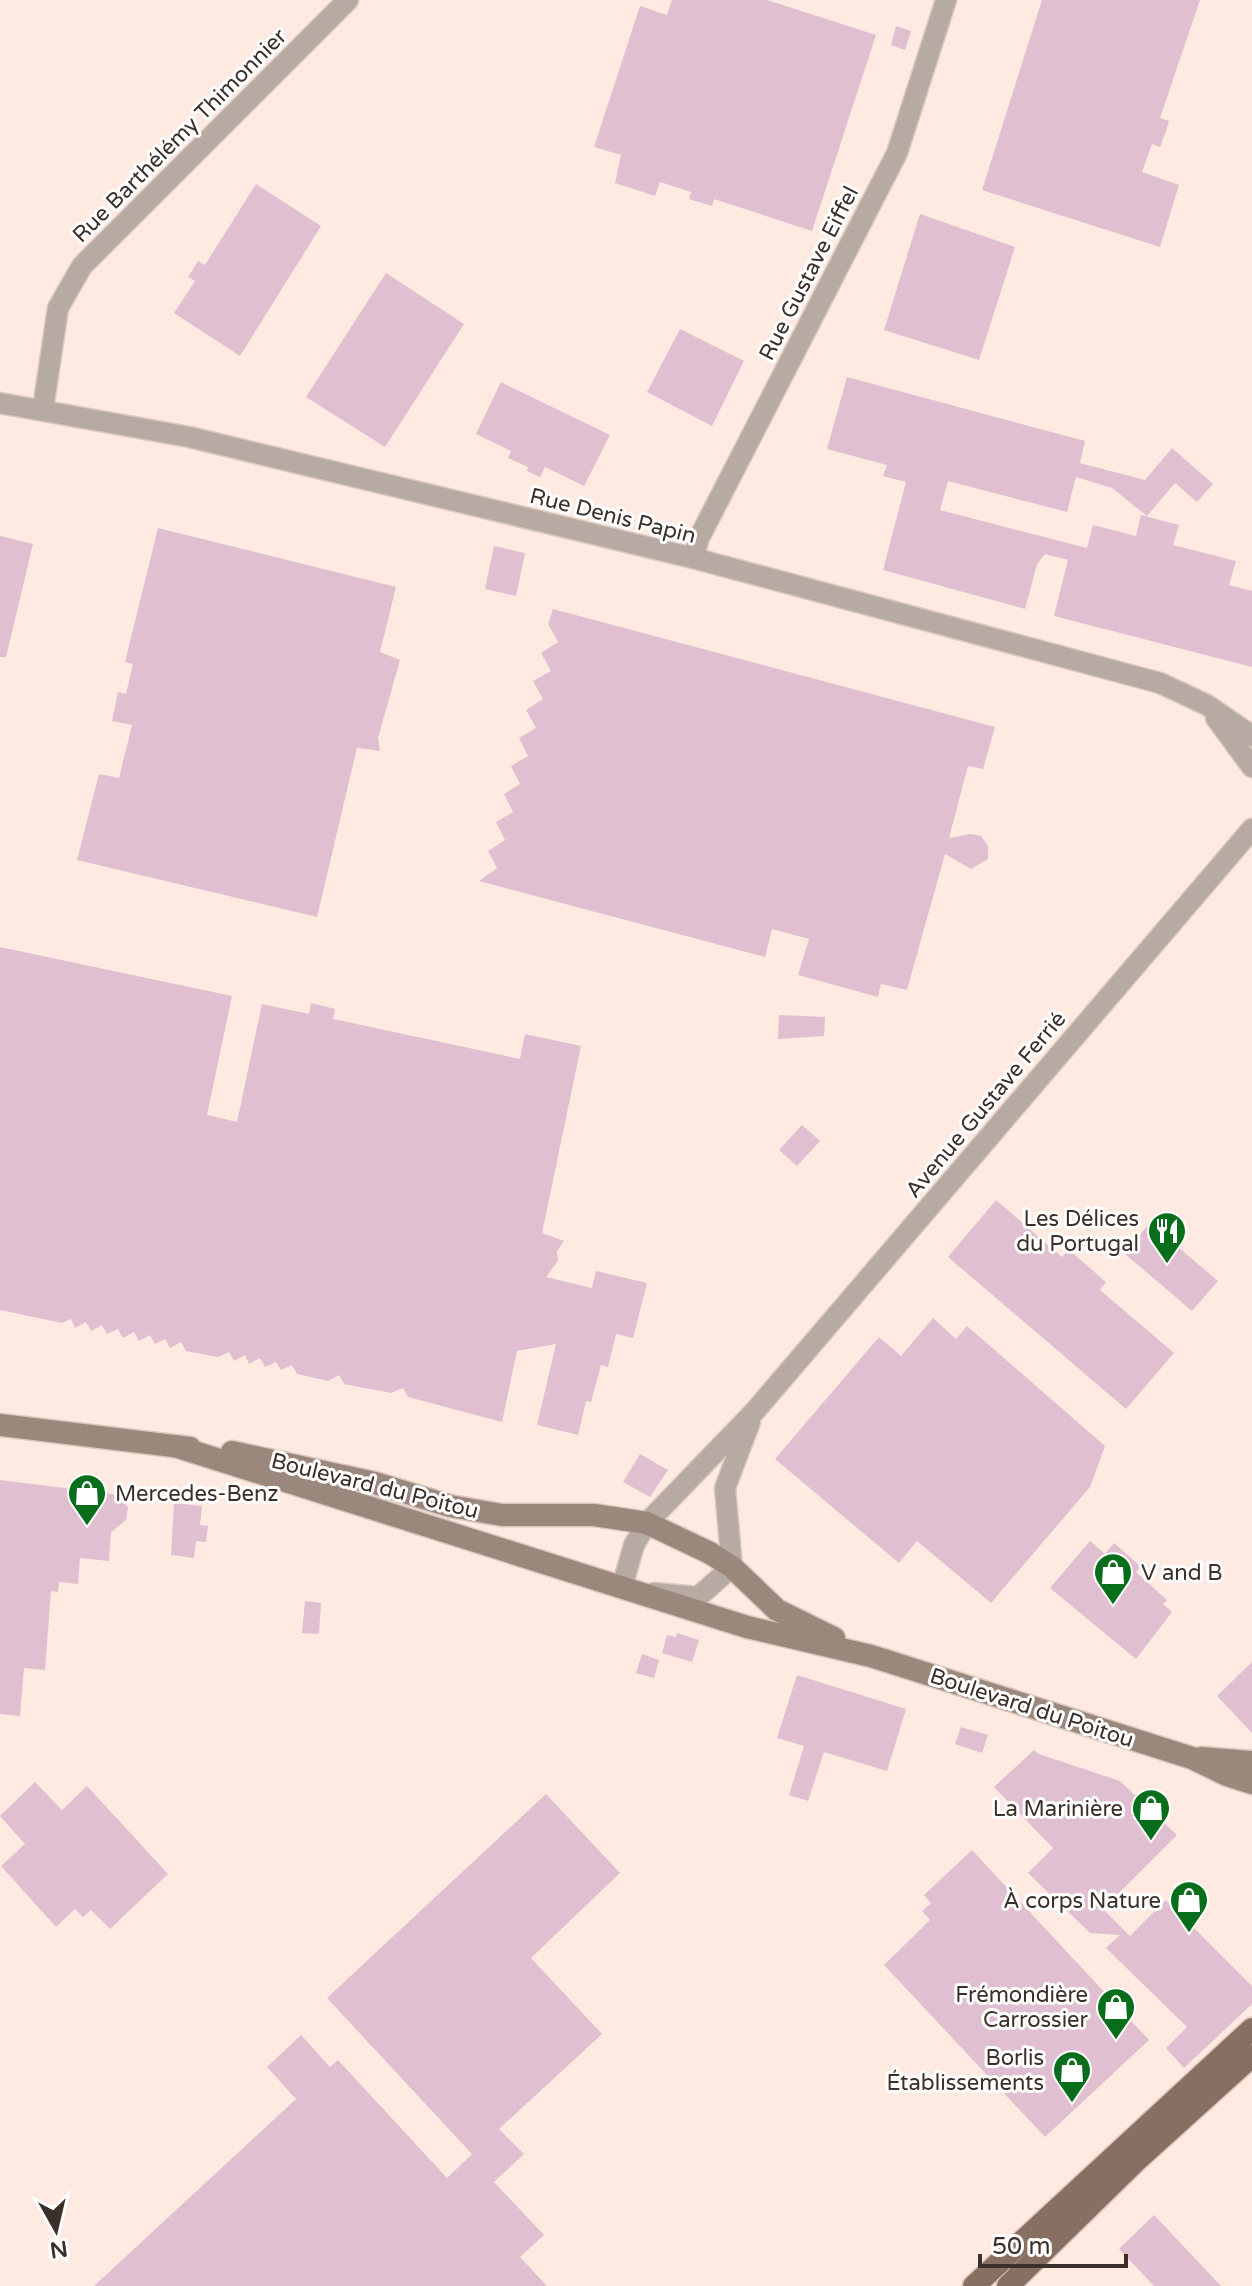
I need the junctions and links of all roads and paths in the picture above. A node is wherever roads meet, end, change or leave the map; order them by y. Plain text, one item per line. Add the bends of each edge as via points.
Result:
1 (348, 0) edge
2 (946, 0) edge
3 (0, 403) edge
4 (43, 409) junction
5 (693, 558) junction
6 (1207, 705) junction
7 (1252, 716) edge
8 (1252, 736) edge
9 (1252, 767) edge
10 (1252, 829) edge
11 (755, 1411) junction
12 (0, 1425) edge
13 (175, 1446) junction
14 (647, 1523) junction
15 (732, 1567) junction
16 (633, 1591) junction
17 (871, 1656) junction
18 (1192, 1758) junction
19 (1252, 1762) edge
20 (1252, 1783) edge
21 (1252, 2029) edge
22 (1252, 2056) edge
23 (974, 2286) edge
24 (1008, 2286) edge

1 - 4 street, Rue Barthélémy Thimonnier via 82,266 58,308
2 - 5 street, Rue Gustave Eiffel via 897,153
3 - 4 street, Rue Denis Papin
4 - 5 street, Rue Denis Papin via 189,437
5 - 6 street, Rue Denis Papin via 1160,683
6 - 7 street, Rue Denis Papin
6 - 8 street, Rue Denis Papin
6 - 9 street, Rue Denis Papin
10 - 11 street, Avenue Gustave Ferrié
11 - 14 street, Avenue Gustave Ferrié
11 - 15 street, Avenue Gustave Ferrié via 725,1488
12 - 13 main road, Boulevard du Poitou
13 - 14 main road, Boulevard du Poitou via 273,1459 502,1515 594,1515
13 - 16 main road, Boulevard du Poitou
14 - 15 main road, Boulevard du Poitou
14 - 16 street, Avenue Gustave Ferrié via 634,1545
15 - 16 street via 698,1597
15 - 17 main road, Boulevard du Poitou via 777,1610
16 - 17 main road, Boulevard du Poitou via 776,1635
17 - 18 main road, Boulevard du Poitou
18 - 19 main road, Boulevard du Poitou
18 - 20 main road, Boulevard du Poitou
21 - 23 main road
22 - 24 main road

